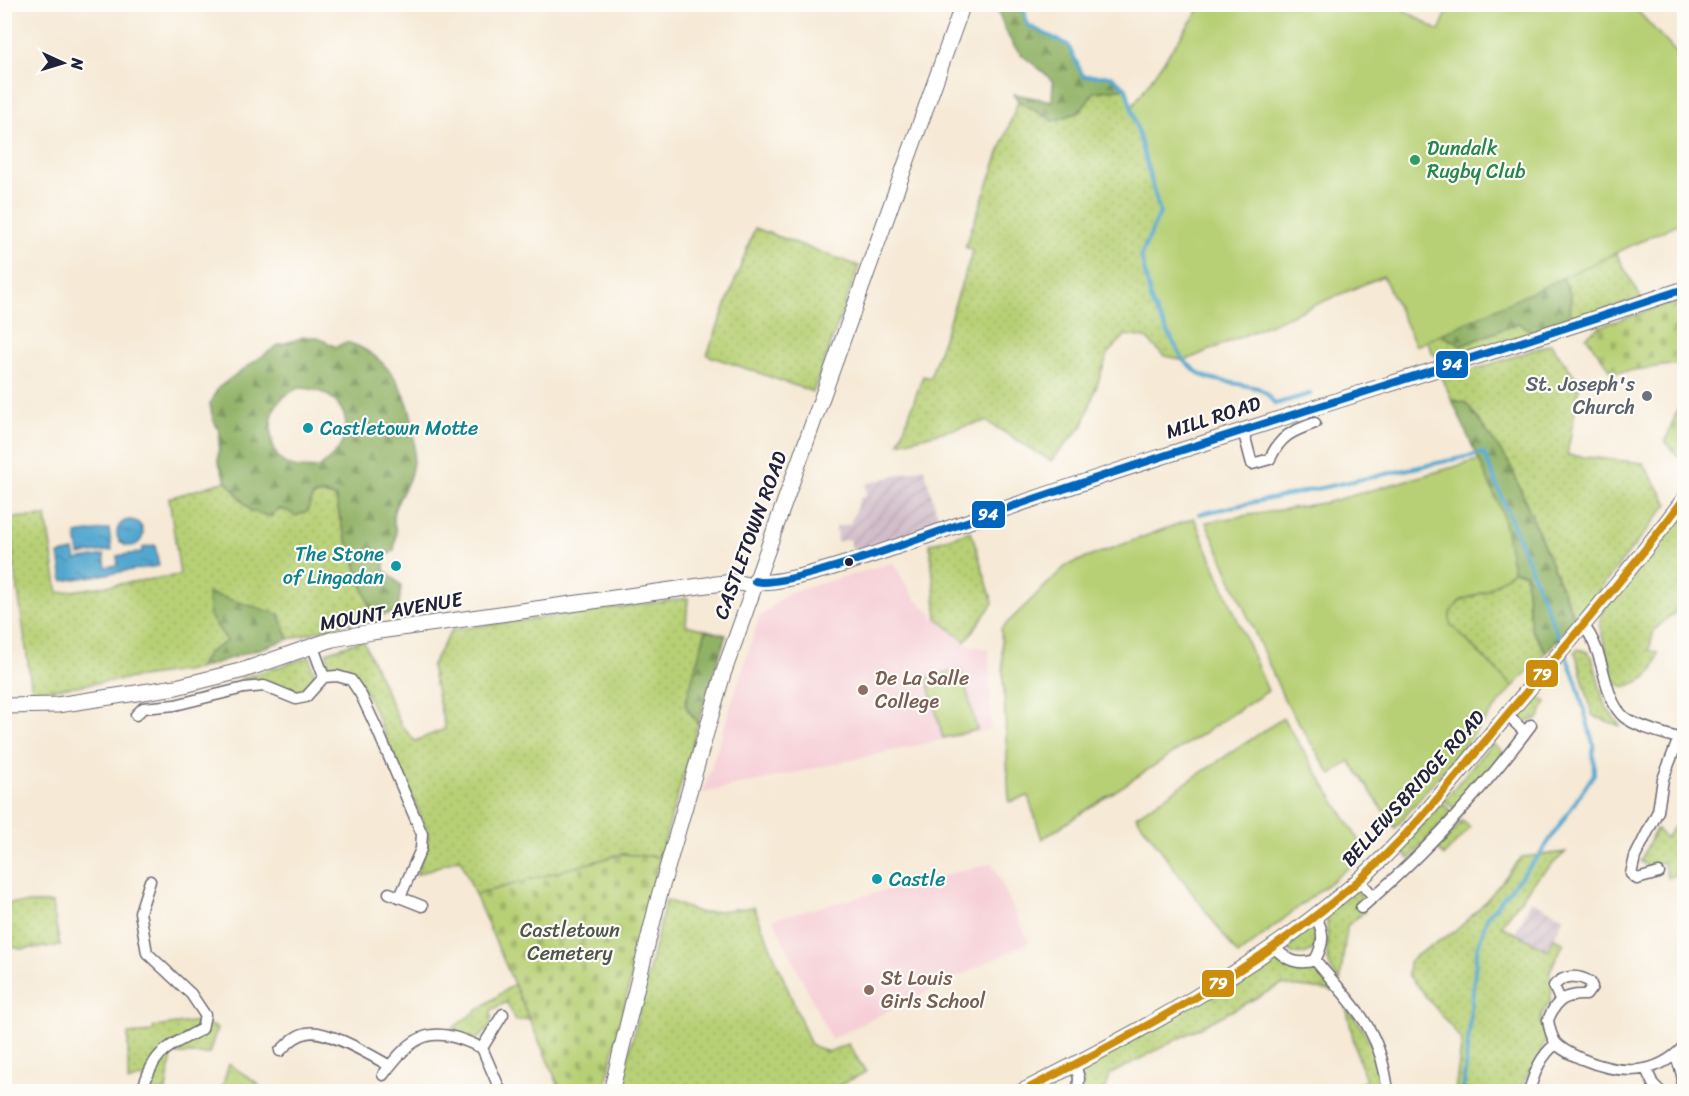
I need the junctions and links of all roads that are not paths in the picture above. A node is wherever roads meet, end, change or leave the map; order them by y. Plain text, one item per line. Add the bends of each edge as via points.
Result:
1 (963, 4) edge
2 (1684, 289) edge
3 (1315, 423) dead end
4 (1242, 430) junction
5 (1684, 499) edge
6 (754, 584) junction
7 (1583, 625) junction
8 (314, 647) junction
9 (324, 677) junction
10 (4, 706) edge
11 (136, 715) dead end
12 (1507, 715) junction
13 (1682, 739) edge
14 (1659, 873) dead end
15 (1359, 880) junction
16 (150, 881) dead end
17 (1374, 897) junction
18 (422, 906) dead end
19 (1361, 908) dead end
20 (1315, 916) junction
21 (1274, 947) junction
22 (1316, 960) junction
23 (1560, 1000) dead end
24 (503, 1014) dead end
25 (1556, 1044) junction
26 (1684, 1046) edge
27 (482, 1048) junction
28 (280, 1052) dead end
29 (1676, 1056) junction
30 (1075, 1064) junction
31 (390, 1066) junction
32 (1646, 1069) junction
33 (383, 1075) dead end
34 (1026, 1090) edge
35 (1529, 1091) edge
36 (142, 1092) edge
37 (501, 1092) edge
38 (611, 1092) edge
39 (1078, 1092) edge
40 (1388, 1092) edge
41 (1660, 1092) edge
42 (1680, 1092) edge

1 - 6 street, CASTLETOWN ROAD
2 - 4 street, MILL ROAD
3 - 4 street via 1290,431 1280,439 1270,459 1252,464
4 - 6 street, MILL ROAD via 907,543 782,582
5 - 7 street, BELLEWSBRIDGE ROAD
6 - 8 street, MOUNT AVENUE via 734,582 372,632
6 - 38 street, CASTLETOWN ROAD via 723,674 658,896
7 - 12 street, BELLEWSBRIDGE ROAD
7 - 13 street via 1598,647 1613,704 1622,715
8 - 9 street
8 - 10 street, MOUNT AVENUE via 176,687 57,705
9 - 11 street via 306,697 296,699 264,686 244,688 175,705 143,708
9 - 18 street via 351,680 362,695 422,834 421,849 395,895
12 - 15 street, BELLEWSBRIDGE ROAD via 1394,846
12 - 17 street via 1528,728 1492,777 1419,856
13 - 14 street via 1663,779 1658,811 1635,857 1631,874 1637,879
15 - 17 street
15 - 20 street, BELLEWSBRIDGE ROAD
16 - 36 street via 140,912 147,953 191,994 205,1015 202,1029 169,1044 156,1059
17 - 19 street
20 - 21 street, BELLEWSBRIDGE ROAD
20 - 22 street via 1323,935
21 - 22 street via 1293,962
21 - 30 street, BELLEWSBRIDGE ROAD via 1227,980
22 - 40 street via 1371,1028 1382,1053
23 - 25 street via 1548,1020
24 - 27 street
25 - 32 street via 1570,1054 1613,1070
25 - 35 street via 1543,1056
26 - 29 street
27 - 31 street via 453,1036 433,1034 417,1038
27 - 37 street
28 - 31 street via 296,1037 309,1032 326,1035
29 - 32 street
29 - 42 street via 1682,1074
30 - 34 street, BELLEWSBRIDGE ROAD
30 - 39 street
31 - 33 street
32 - 41 street

